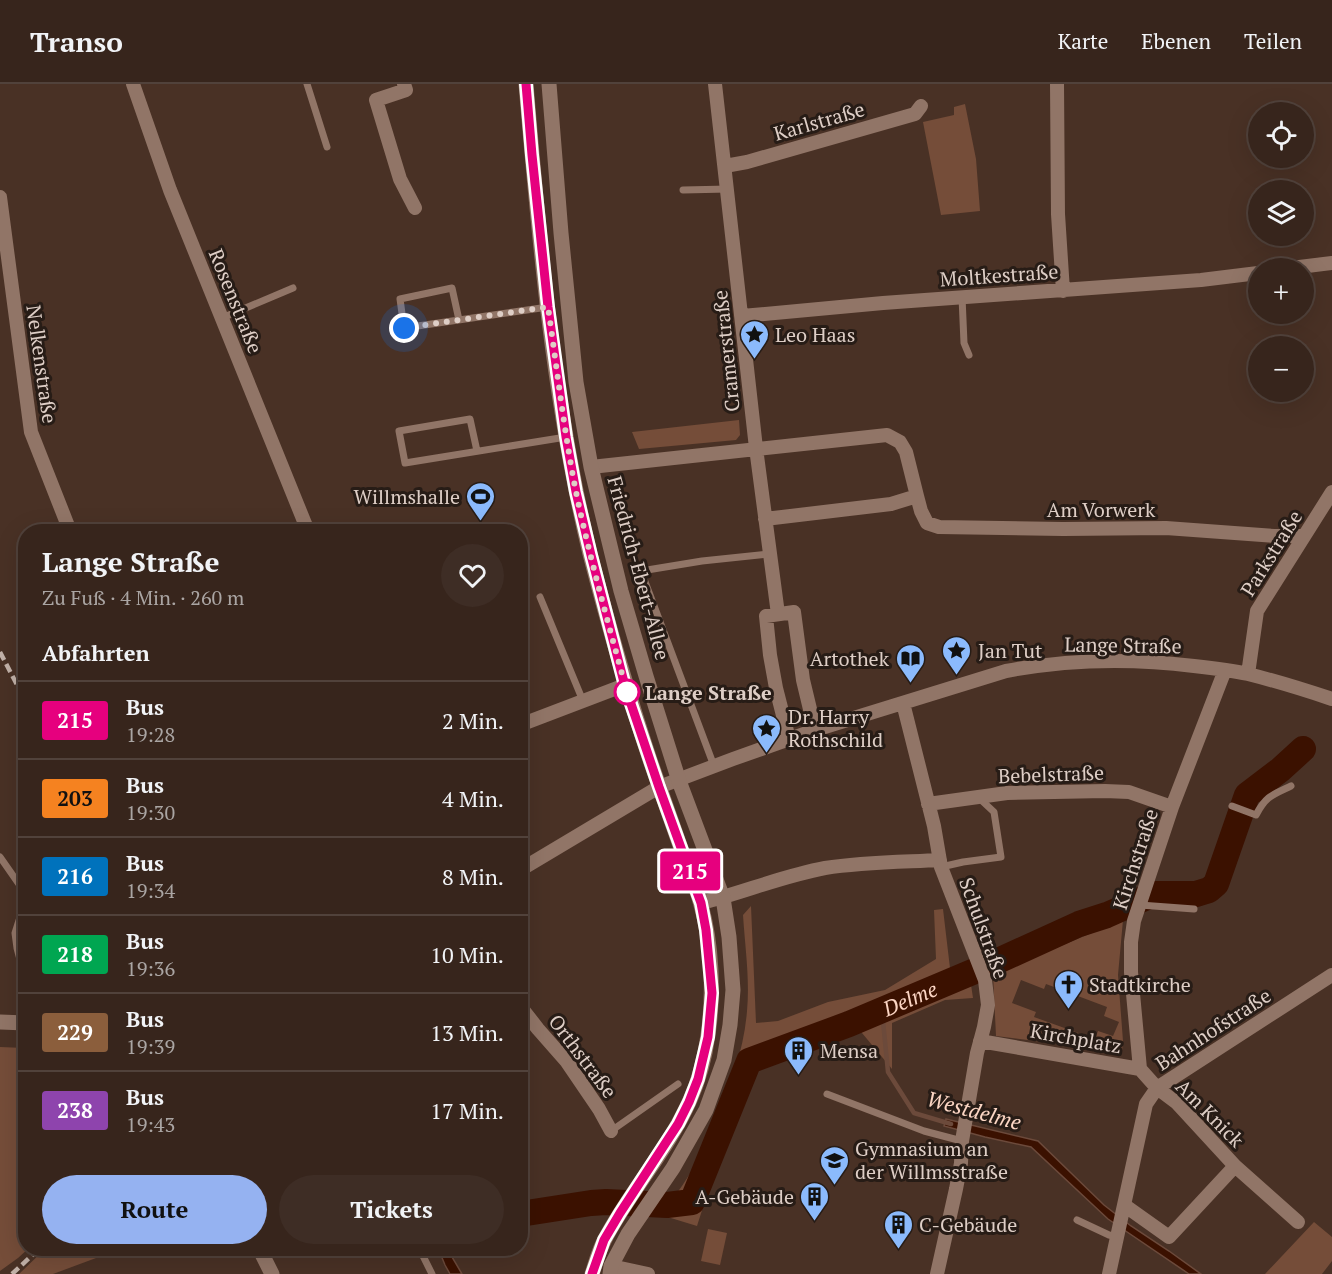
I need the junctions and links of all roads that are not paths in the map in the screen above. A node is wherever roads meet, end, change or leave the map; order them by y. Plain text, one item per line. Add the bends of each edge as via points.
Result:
1 (133, 84) edge
2 (307, 84) edge
3 (404, 84) edge
4 (526, 84) edge
5 (549, 84) edge
6 (715, 84) edge
7 (1057, 84) edge
8 (921, 106) dead end
9 (327, 147) dead end
10 (725, 166) junction
11 (728, 189) junction
12 (683, 190) dead end
13 (0, 197) edge
14 (415, 208) dead end
15 (1332, 263) edge
16 (1314, 265) edge
17 (1248, 274) edge
18 (293, 288) dead end
19 (1063, 291) junction
20 (962, 297) junction
21 (548, 307) junction
22 (742, 316) junction
23 (222, 318) junction
24 (459, 320) junction
25 (969, 355) dead end
26 (566, 437) junction
27 (756, 448) junction
28 (477, 452) junction
29 (591, 467) junction
30 (1332, 492) edge
31 (917, 496) junction
32 (765, 519) junction
33 (67, 524) edge
34 (305, 524) edge
35 (1303, 536) junction
36 (769, 554) junction
37 (540, 597) dead end
38 (778, 614) junction
39 (1226, 670) junction
40 (1248, 674) junction
41 (625, 686) junction
42 (1332, 699) edge
43 (583, 700) junction
44 (903, 703) junction
45 (528, 722) edge
46 (815, 730) junction
47 (789, 739) junction
48 (714, 766) junction
49 (679, 781) junction
50 (1291, 786) dead end
51 (659, 787) junction
52 (979, 798) junction
53 (928, 804) junction
54 (1172, 807) junction
55 (1232, 807) dead end
56 (0, 856) edge
57 (940, 864) junction
58 (528, 865) edge
59 (18, 883) edge
60 (723, 898) junction
61 (1141, 899) junction
62 (701, 903) junction
63 (1194, 909) dead end
64 (18, 924) edge
65 (18, 952) edge
66 (1332, 975) edge
67 (528, 1016) edge
68 (0, 1022) edge
69 (18, 1023) edge
70 (980, 1041) junction
71 (1140, 1069) junction
72 (678, 1084) dead end
73 (1157, 1088) junction
74 (827, 1094) dead end
75 (611, 1131) joint
76 (962, 1141) junction
77 (1235, 1166) junction
78 (1123, 1210) junction
79 (1077, 1220) dead end
80 (1298, 1222) dead end
81 (1118, 1233) junction
82 (264, 1256) edge
83 (423, 1256) edge
84 (611, 1270) edge
85 (272, 1274) edge
86 (432, 1274) edge
87 (592, 1274) edge
88 (648, 1274) edge
89 (937, 1274) edge
90 (1109, 1274) edge

1 - 23 street, Rosenstraße via 170,190
2 - 9 lane
3 - 14 street via 406,90 376,100 400,179
4 - 21 main road, Friedrich-Ebert-Allee
5 - 29 main road, Friedrich-Ebert-Allee via 576,382
6 - 10 street, Cramerstraße
7 - 19 street
8 - 10 street, Karlstraße via 915,114
10 - 11 street, Cramerstraße
11 - 12 lane
11 - 22 street, Cramerstraße
13 - 33 street, Nelkenstraße via 32,432
15 - 16 street
17 - 19 street, Moltkestraße
18 - 23 lane
19 - 20 street, Moltkestraße
20 - 22 street, Moltkestraße
20 - 25 lane via 964,343
21 - 24 lane
21 - 26 main road, Friedrich-Ebert-Allee
22 - 27 street, Cramerstraße
23 - 34 street, Rosenstraße
24 - 24 lane via 404,328 400,299 452,288
26 - 28 lane
26 - 41 main road, Friedrich-Ebert-Allee
27 - 29 street, Am Vorwerk
27 - 31 street, Am Vorwerk via 887,435 900,442 906,452
27 - 32 street, Cramerstraße
28 - 28 lane via 405,463 399,431 470,419
29 - 49 main road, Friedrich-Ebert-Allee via 621,591
30 - 35 street, Parkstraße
31 - 32 street via 891,504
31 - 35 street, Am Vorwerk via 927,523 939,527 1166,528
32 - 36 street, Cramerstraße
35 - 40 street, Parkstraße via 1257,611
36 - 38 street, Cramerstraße
36 - 48 lane via 641,571
37 - 43 lane
38 - 46 street via 794,612 803,680
38 - 47 street via 766,616 776,688
39 - 40 street, Lange Straße
39 - 44 street, Lange Straße via 1155,661 1036,665
39 - 54 street, Kirchstraße via 1183,789
40 - 42 street, Lange Straße
41 - 43 street
41 - 51 main road, Friedrich-Ebert-Allee
43 - 45 street
44 - 46 street, Lange Straße
44 - 53 street, Schulstraße
46 - 47 street, Lange Straße
47 - 48 street, Lange Straße
48 - 49 street, Lange Straße
49 - 51 street, Lange Straße
49 - 60 main road, Friedrich-Ebert-Allee
50 - 55 lane via 1263,802 1256,816
51 - 58 street, Lange Straße
51 - 62 main road, Friedrich-Ebert-Allee
52 - 53 street, Bebelstraße
52 - 54 street, Bebelstraße via 1007,793 1129,792
52 - 57 lane via 994,812 1001,857
53 - 57 street, Schulstraße
54 - 61 street, Kirchstraße
56 - 59 lane
57 - 60 street via 861,863 778,879
57 - 70 street, Schulstraße via 985,980 988,1005
60 - 62 street
60 - 84 main road, Friedrich-Ebert-Allee via 734,990 724,1060 706,1110 628,1234
61 - 63 lane
61 - 71 street, Kirchstraße via 1132,934 1131,972
62 - 87 main road, Friedrich-Ebert-Allee via 712,993 708,1037 698,1079 678,1124 604,1240
64 - 65 lane
66 - 73 street, Bahnhofstraße
67 - 75 street, Orthstraße via 567,1062
68 - 69 main road
70 - 71 street, Kirchplatz
70 - 76 street, Schulstraße
71 - 73 street, Kirchplatz
72 - 75 lane
73 - 77 street, Am Knick via 1177,1103
73 - 78 street, Bahnhofstraße via 1146,1104
74 - 76 lane via 924,1131
76 - 89 street, Schulstraße via 961,1163
77 - 78 street, Am Knick via 1169,1238
77 - 80 street, Am Knick
78 - 81 street, Bahnhofstraße
79 - 81 lane via 1109,1234
81 - 90 street, Bahnhofstraße
82 - 85 main road
83 - 86 lane
84 - 88 street

